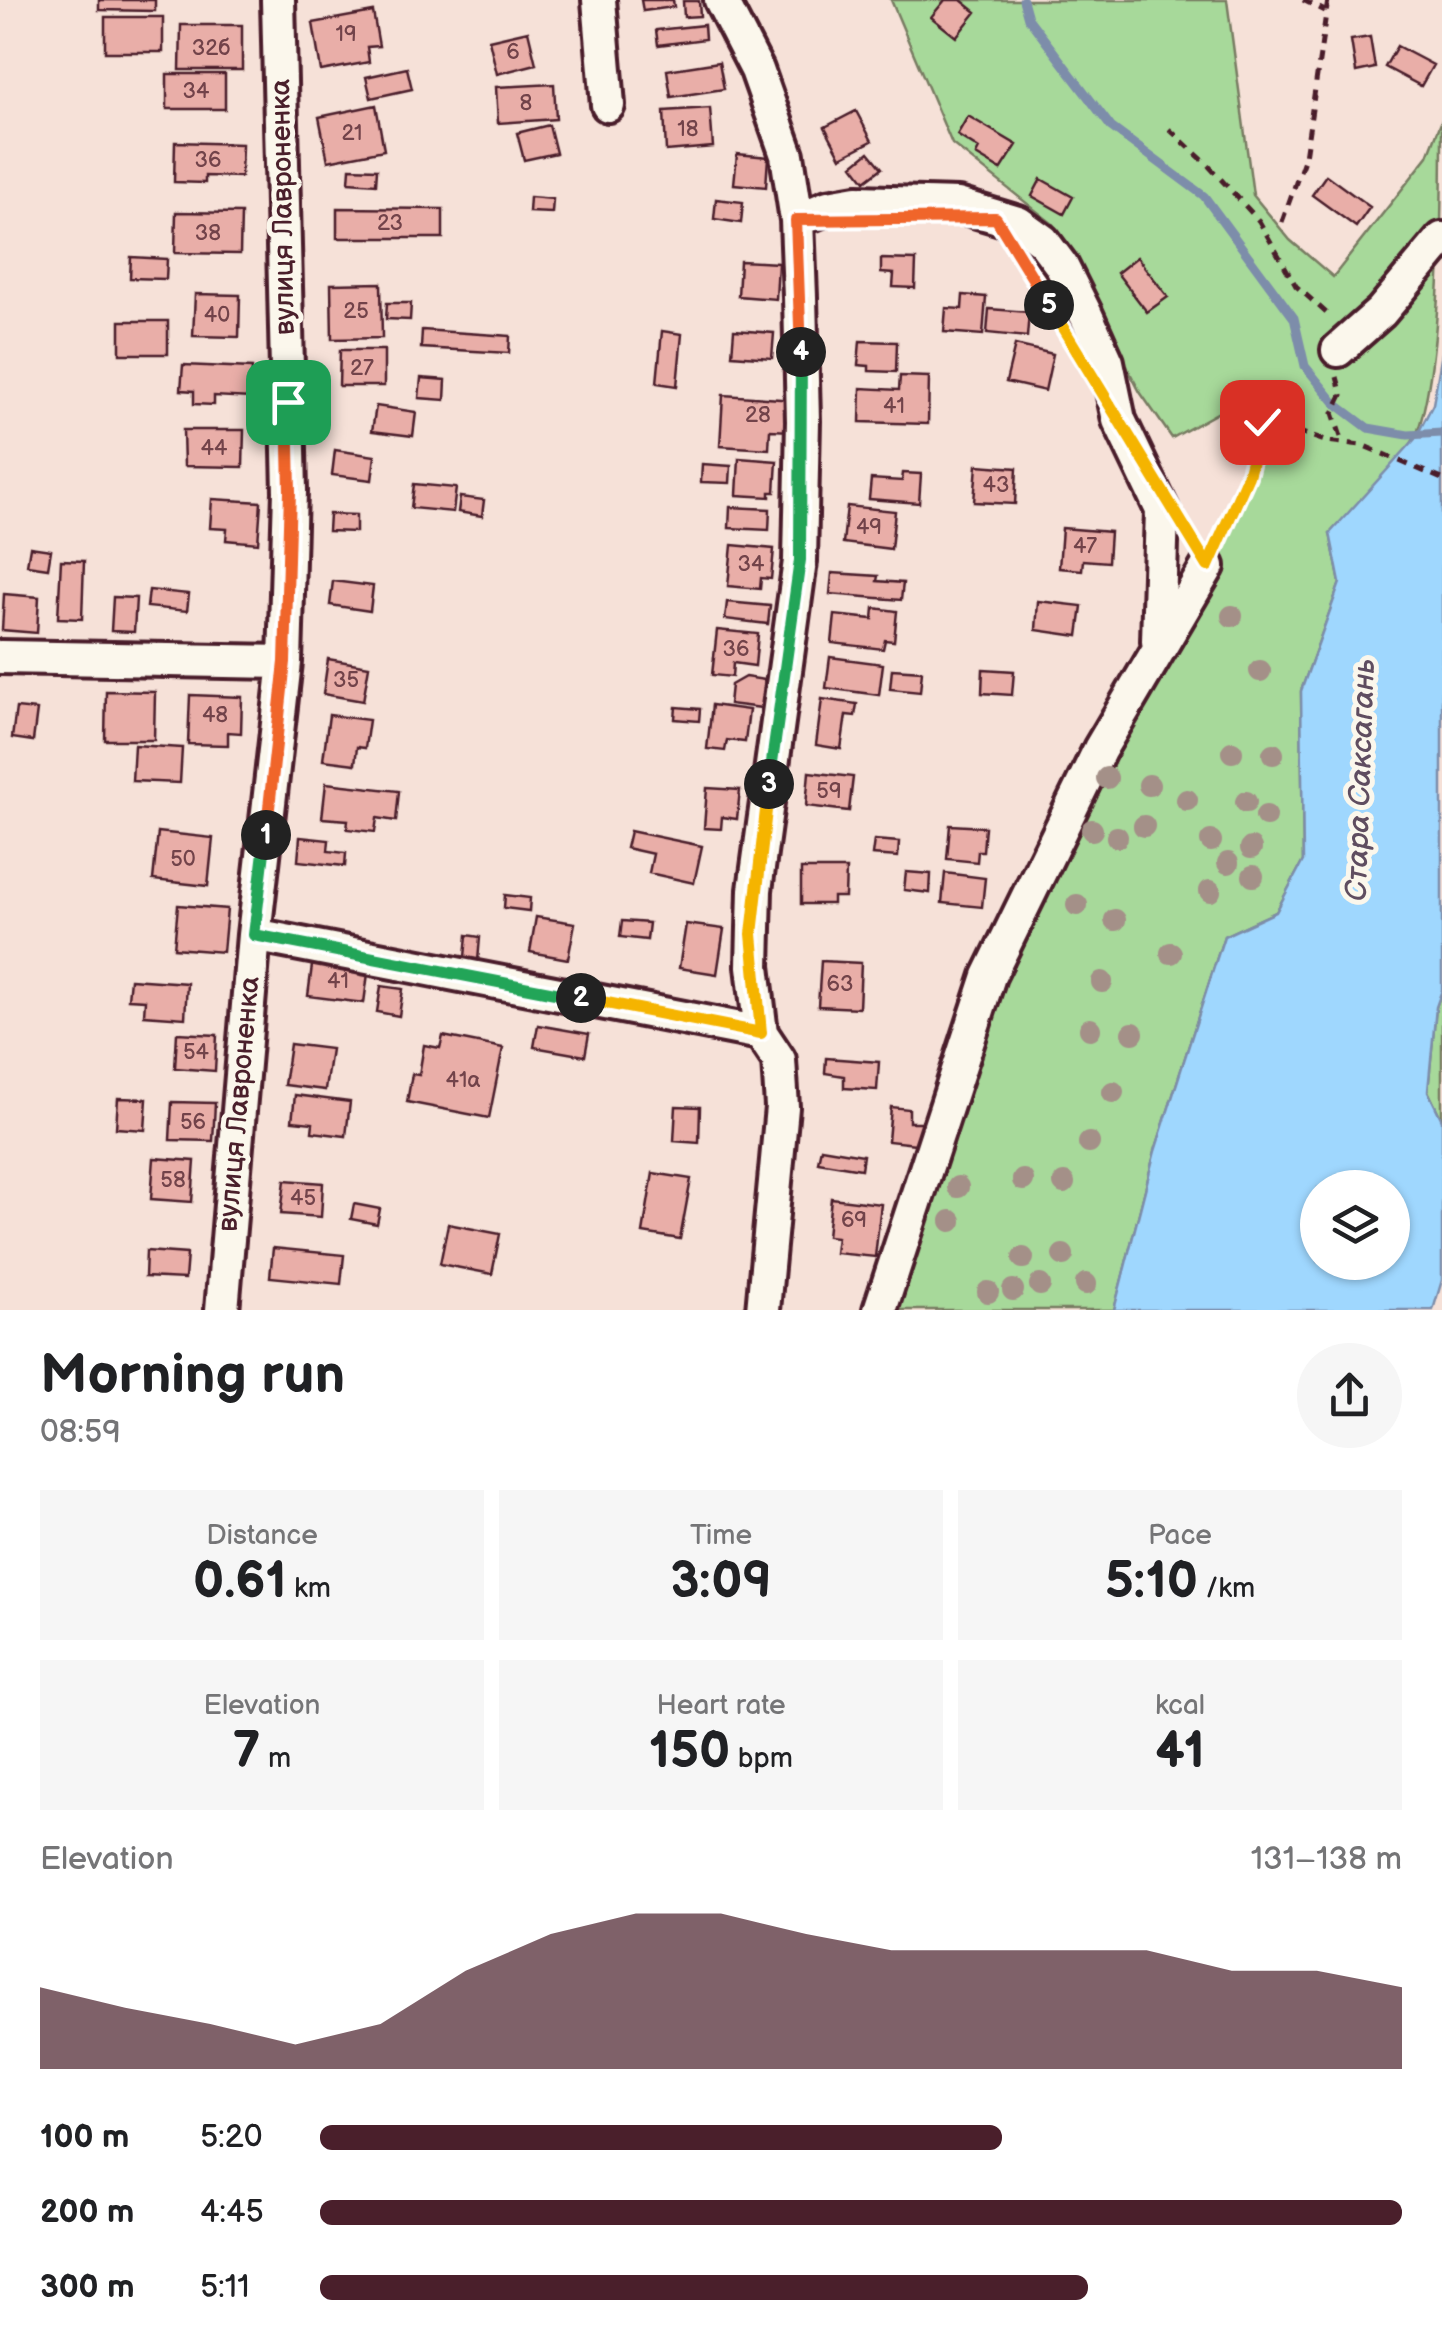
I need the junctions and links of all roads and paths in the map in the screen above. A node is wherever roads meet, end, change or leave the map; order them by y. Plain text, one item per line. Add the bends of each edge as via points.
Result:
1 (278, 0) edge
2 (599, 0) edge
3 (721, 0) edge
4 (1303, 0) edge
5 (1328, 0) edge
6 (1325, 11) junction
7 (608, 106) dead end
8 (1169, 129) dead end
9 (796, 220) junction
10 (1282, 222) dead end
11 (1442, 240) edge
12 (1338, 350) junction
13 (1344, 443) junction
14 (1442, 479) edge
15 (1208, 566) joint
16 (1158, 648) junction
17 (0, 657) edge
18 (285, 662) junction
19 (254, 935) junction
20 (761, 1033) junction
21 (222, 1310) edge
22 (763, 1310) edge
23 (880, 1310) edge

1 - 18 street, вулиця Лавроненка via 290,491
2 - 7 street
3 - 9 street via 757,70 787,156
4 - 6 path
5 - 6 path
6 - 10 path via 1305,157
8 - 12 path via 1259,222 1296,286 1333,319
9 - 16 street via 857,202 958,205 1018,223 1043,241 1086,315 1119,420 1162,510
9 - 20 street via 804,421 800,560 754,890
11 - 12 street via 1381,312
12 - 13 path via 1342,395 1333,413
13 - 14 path
13 - 15 path via 1262,422 1248,476
15 - 16 street
16 - 23 street via 1100,749 989,976
17 - 18 street
18 - 19 street, вулиця Лавроненка
19 - 20 street
19 - 21 street, вулиця Лавроненка
20 - 22 street via 779,1060 782,1107

